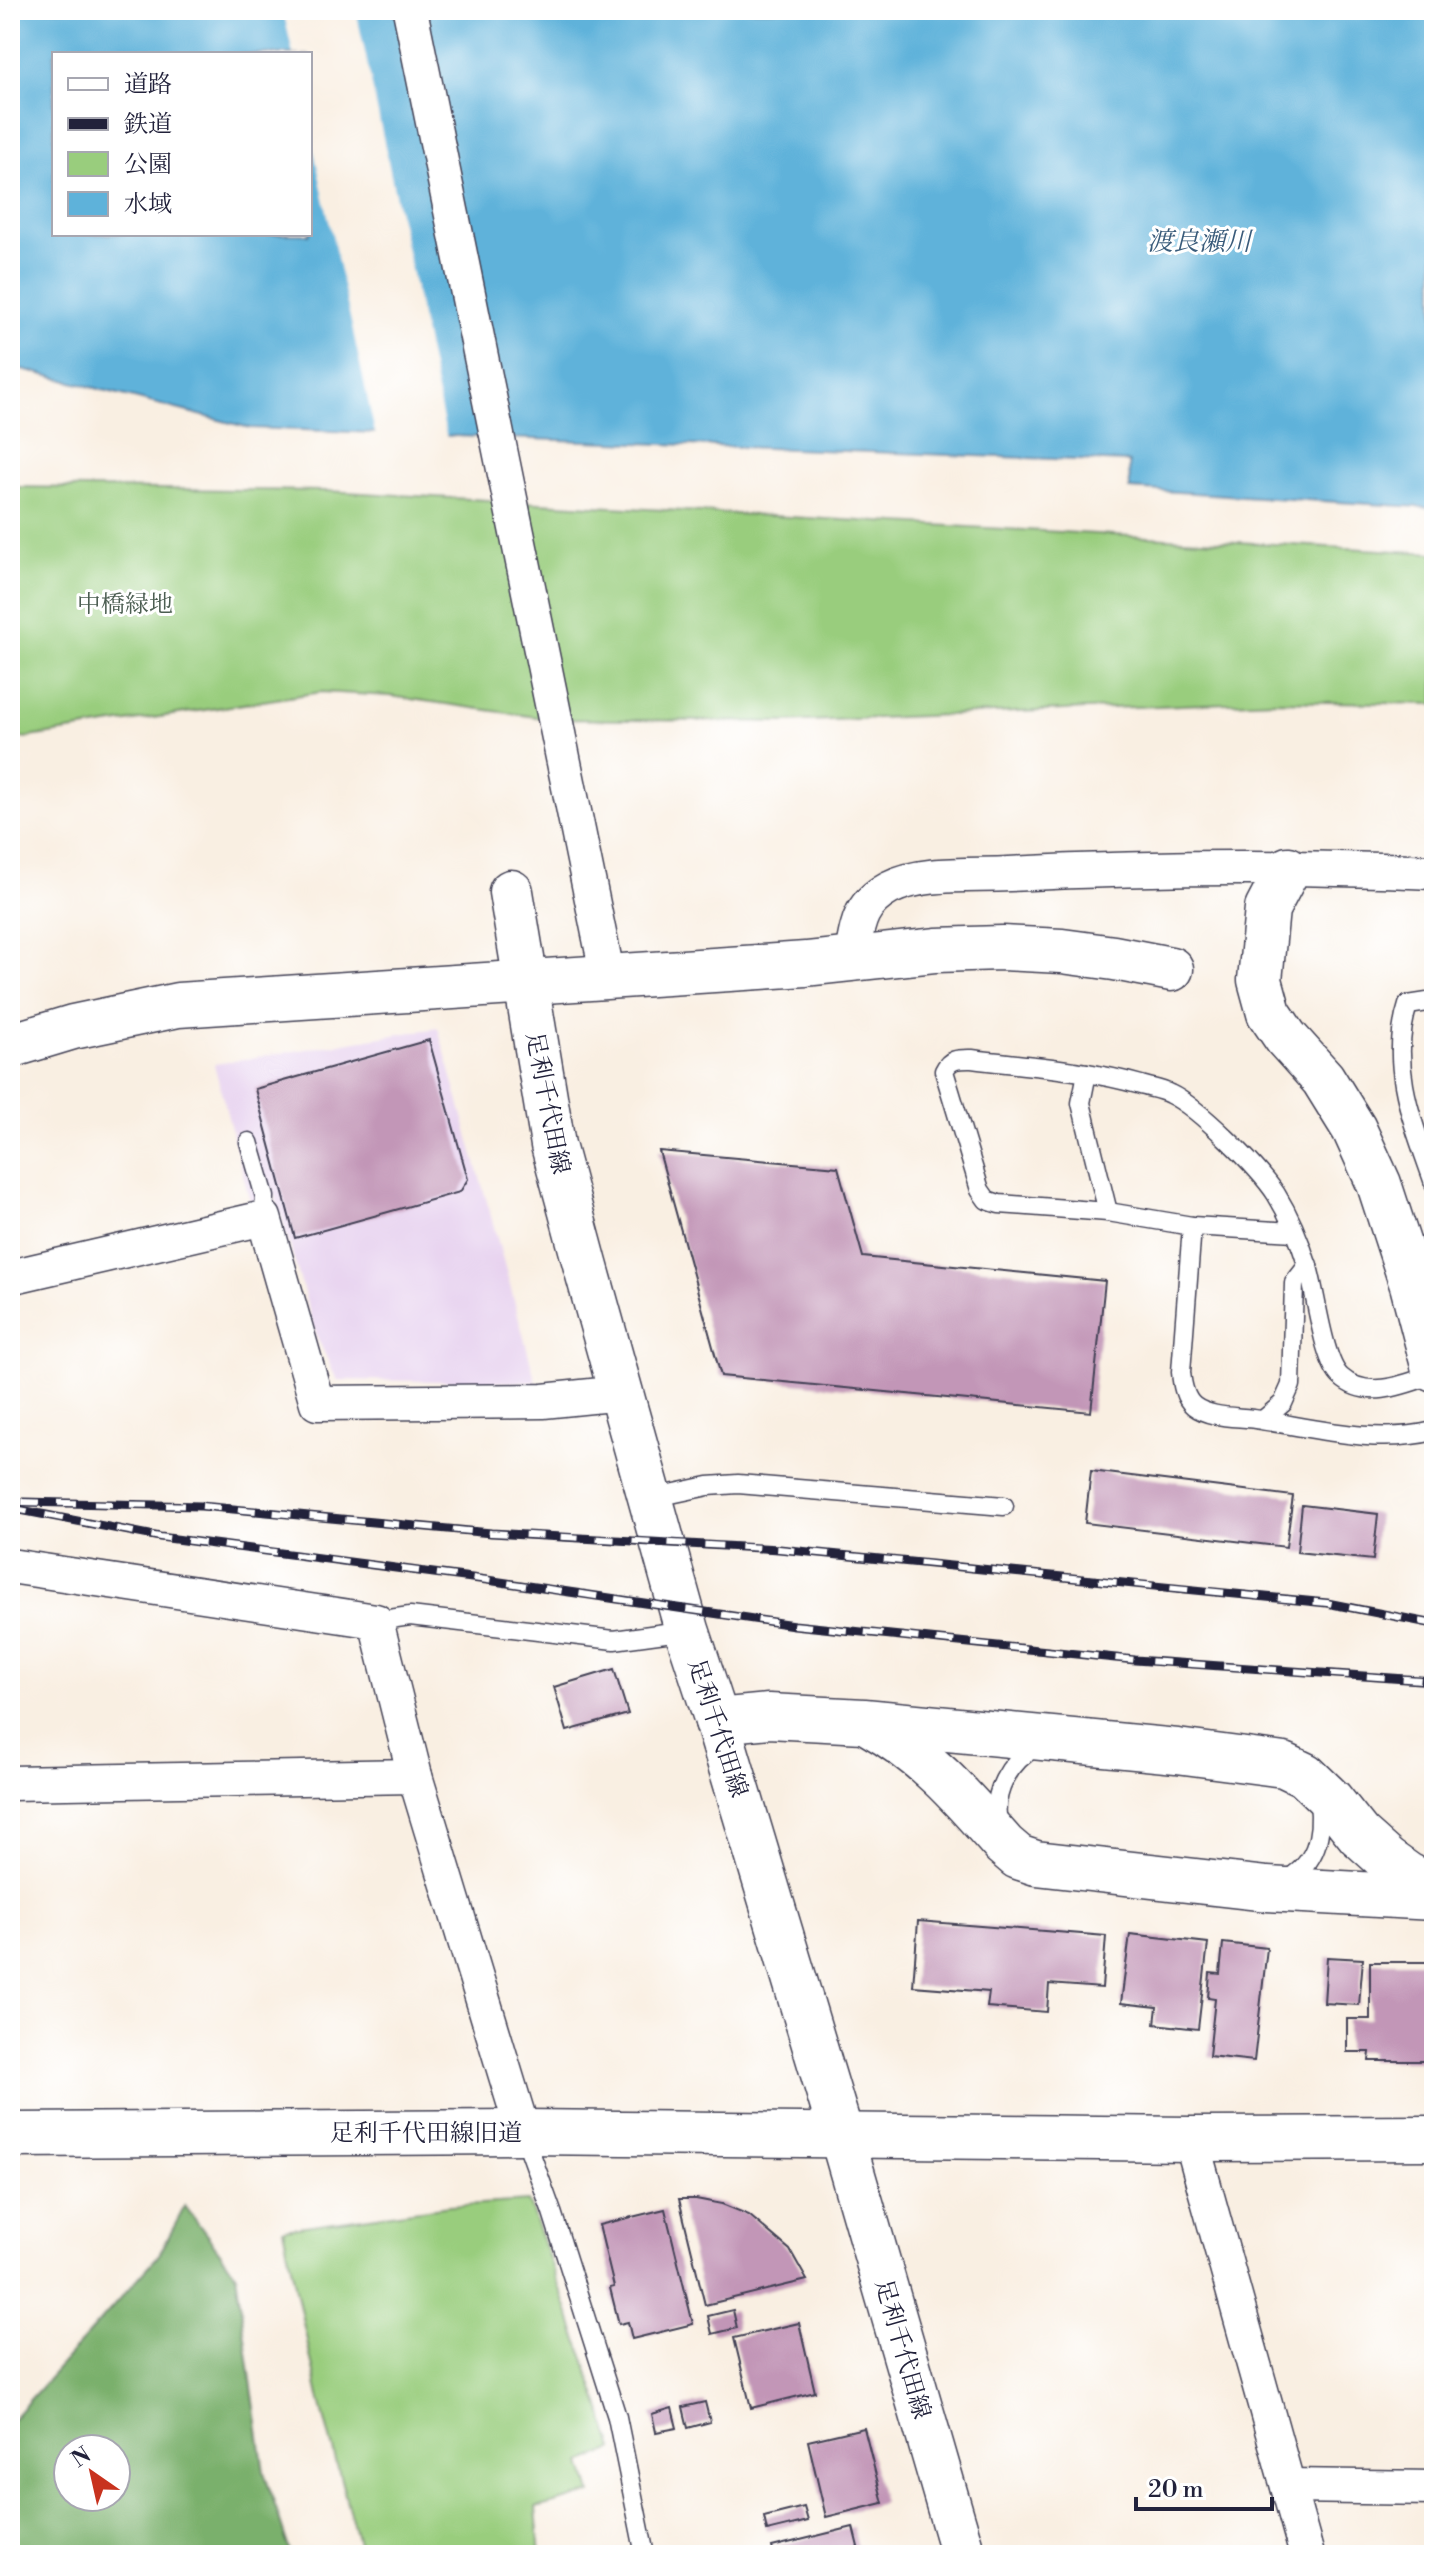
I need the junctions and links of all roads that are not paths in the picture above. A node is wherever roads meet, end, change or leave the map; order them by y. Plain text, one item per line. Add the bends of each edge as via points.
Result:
1 (410, 10) edge
2 (1288, 869) junction
3 (1434, 872) edge
4 (511, 892) dead end
5 (604, 958) dead end
6 (851, 959) junction
7 (1171, 969) dead end
8 (526, 981) junction
9 (1434, 1001) edge
10 (10, 1046) edge
11 (1087, 1073) junction
12 (249, 1142) dead end
13 (1434, 1183) edge
14 (1108, 1212) junction
15 (264, 1218) junction
16 (1192, 1226) junction
17 (1294, 1232) junction
18 (1308, 1265) junction
19 (10, 1277) edge
20 (1423, 1287) edge
21 (1434, 1372) edge
22 (621, 1393) junction
23 (1263, 1420) junction
24 (1434, 1431) edge
25 (652, 1498) junction
26 (1004, 1506) dead end
27 (10, 1566) edge
28 (376, 1621) junction
29 (687, 1630) junction
30 (717, 1721) junction
31 (864, 1721) junction
32 (1059, 1740) junction
33 (1305, 1775) junction
34 (415, 1776) junction
35 (10, 1783) edge
36 (1004, 1845) junction
37 (1434, 1887) edge
38 (1267, 1889) junction
39 (1434, 1898) edge
40 (523, 2132) junction
41 (841, 2134) junction
42 (10, 2135) edge
43 (1434, 2138) edge
44 (1191, 2139) junction
45 (1288, 2486) junction
46 (1434, 2488) edge
47 (645, 2555) edge
48 (963, 2555) edge
49 (1307, 2555) edge

1 - 5 street
2 - 3 street
2 - 6 street via 912,878 873,898 860,914
2 - 20 street via 1267,909 1260,980 1269,1013 1323,1079 1354,1129
4 - 8 street, 足利千代田線
6 - 7 street via 1002,948 1098,955
6 - 8 street
8 - 10 street via 178,1005
8 - 22 street, 足利千代田線 via 553,1145
9 - 13 lane via 1408,1005 1400,1056 1402,1082
11 - 14 lane via 1081,1103
11 - 14 lane via 972,1059 955,1059 944,1071 987,1200
11 - 17 lane via 1171,1094 1222,1133 1276,1194
12 - 15 lane via 265,1197
14 - 16 lane
15 - 19 street
15 - 22 street via 317,1403 543,1401
16 - 17 lane
16 - 23 lane via 1183,1386 1191,1404 1206,1413
17 - 18 lane
18 - 21 lane via 1328,1353 1340,1376 1374,1389 1397,1387
18 - 23 lane via 1294,1283 1291,1385 1283,1403
20 - 21 street
22 - 25 street, 足利千代田線
23 - 24 lane via 1381,1438
25 - 26 lane via 738,1484
25 - 29 street, 足利千代田線
27 - 28 street
28 - 29 lane via 410,1616 614,1640
28 - 34 street
29 - 30 street, 足利千代田線
30 - 31 street via 769,1716
30 - 41 street, 足利千代田線
31 - 32 street
31 - 36 street via 929,1764
32 - 33 street via 1262,1760
32 - 36 lane via 1018,1756 1007,1773 998,1795
33 - 37 street via 1387,1860
33 - 38 lane via 1318,1799 1322,1826 1316,1849 1299,1874
34 - 35 street
34 - 40 street
36 - 38 street via 1036,1863
38 - 39 street
40 - 41 street, 足利千代田線旧道
40 - 42 street, 足利千代田線旧道
40 - 47 lane via 617,2417
41 - 44 street, 足利千代田線旧道
41 - 48 street, 足利千代田線
43 - 44 street, 足利千代田線旧道
44 - 45 street
45 - 46 street
45 - 49 street

